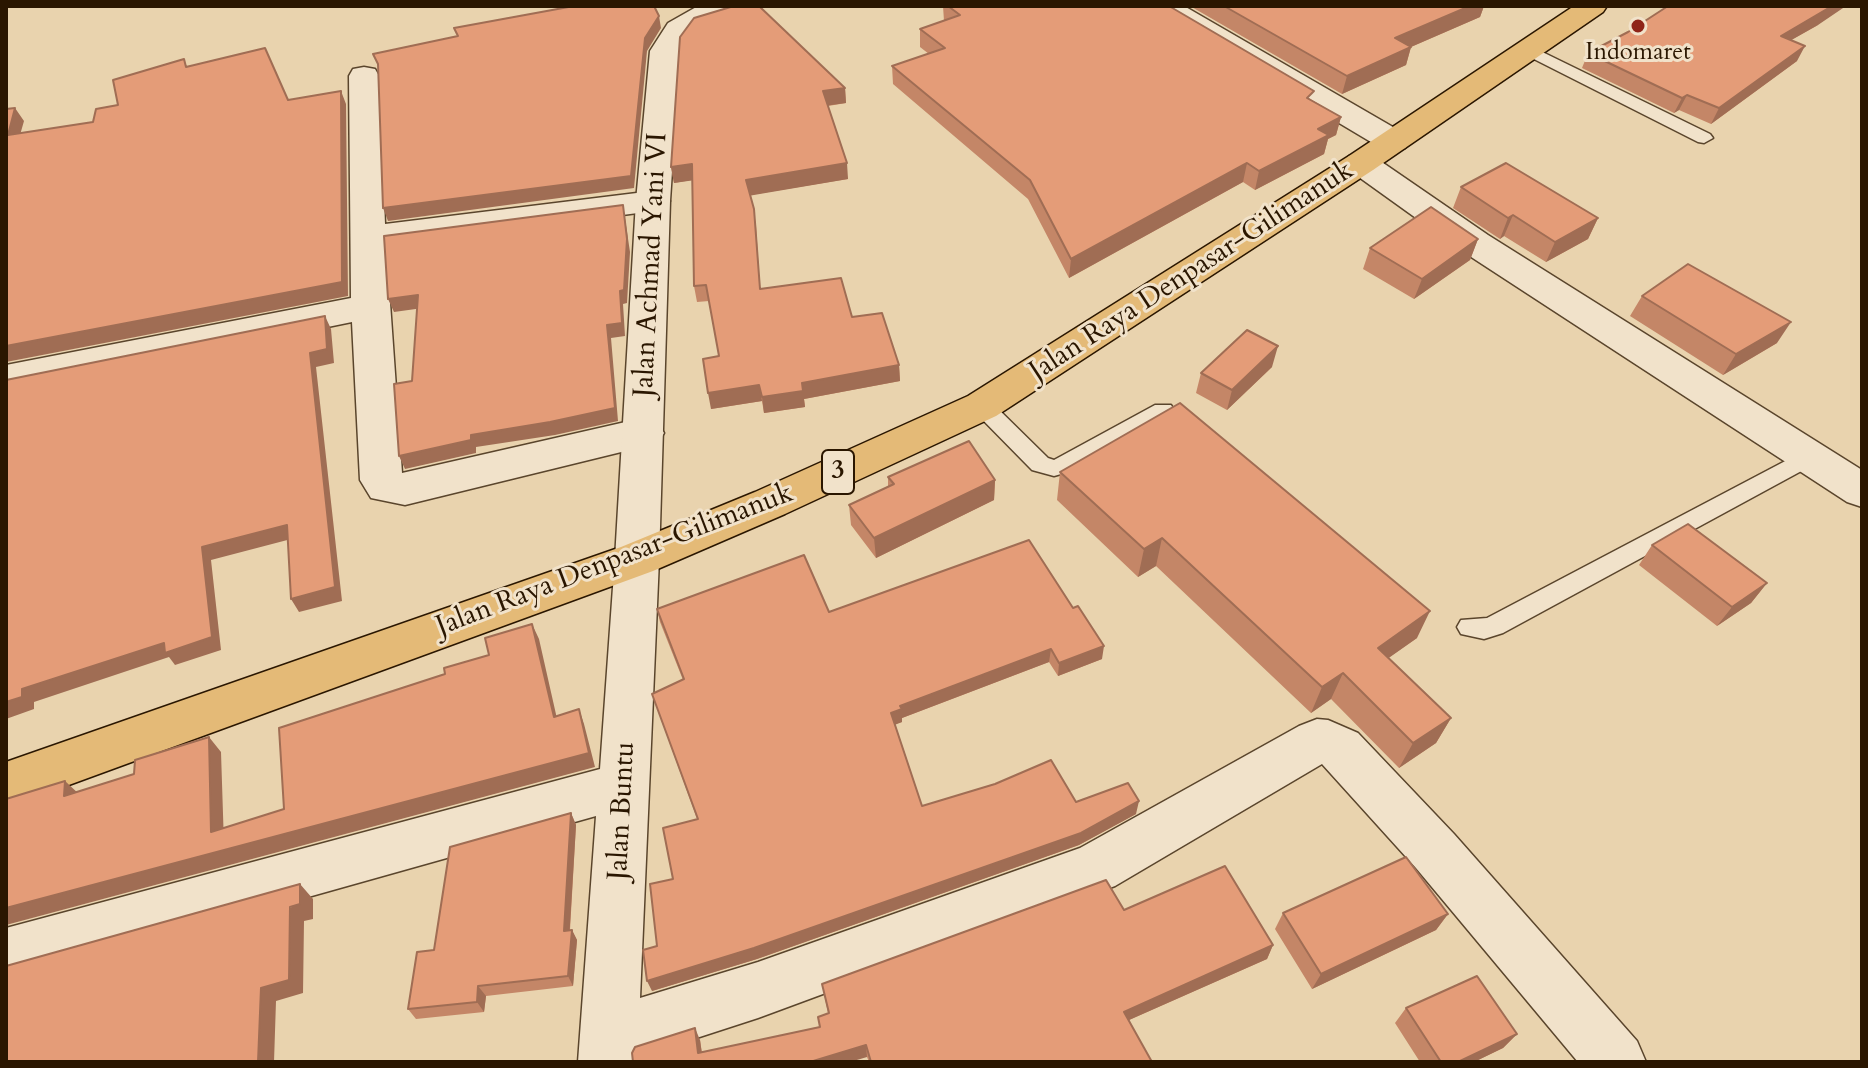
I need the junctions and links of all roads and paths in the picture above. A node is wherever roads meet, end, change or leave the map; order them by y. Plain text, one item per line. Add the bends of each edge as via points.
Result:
1 (727, 6) edge
2 (1163, 6) edge
3 (1593, 6) edge
4 (1528, 50) junction
5 (364, 76) dead end
6 (1704, 138) dead end
7 (1377, 152) junction
8 (653, 201) junction
9 (368, 237) junction
10 (370, 306) junction
11 (6, 379) edge
12 (982, 406) junction
13 (1163, 410) edge
14 (643, 433) junction
15 (1810, 456) junction
16 (1862, 491) edge
17 (637, 559) junction
18 (1470, 627) dead end
19 (6, 785) edge
20 (624, 785) junction
21 (6, 955) edge
22 (609, 1049) edge
23 (1612, 1061) edge

1 - 8 street, Jalan Achmad Yani VI via 687,23 669,39
2 - 7 street
3 - 4 highway, Jalan Raya Denpasar-Gilimanuk / 3
4 - 6 lane
4 - 7 highway, Jalan Raya Denpasar-Gilimanuk / 3
5 - 9 street
7 - 12 highway, Jalan Raya Denpasar-Gilimanuk / 3
7 - 15 street via 1475,243
8 - 9 street
8 - 14 street, Jalan Achmad Yani VI
9 - 10 street
10 - 11 street
10 - 14 street via 381,480 386,487 405,489
12 - 13 lane via 1040,464 1054,468
12 - 17 highway, Jalan Raya Denpasar-Gilimanuk / 3
14 - 17 street, Jalan Achmad Yani VI
15 - 16 street
15 - 18 lane via 1494,626
17 - 19 highway, Jalan Raya Denpasar-Gilimanuk / 3
17 - 20 street, Jalan Buntu
20 - 21 street
20 - 22 street, Jalan Buntu
22 - 23 street via 1096,868 1317,741 1340,749 1435,851

